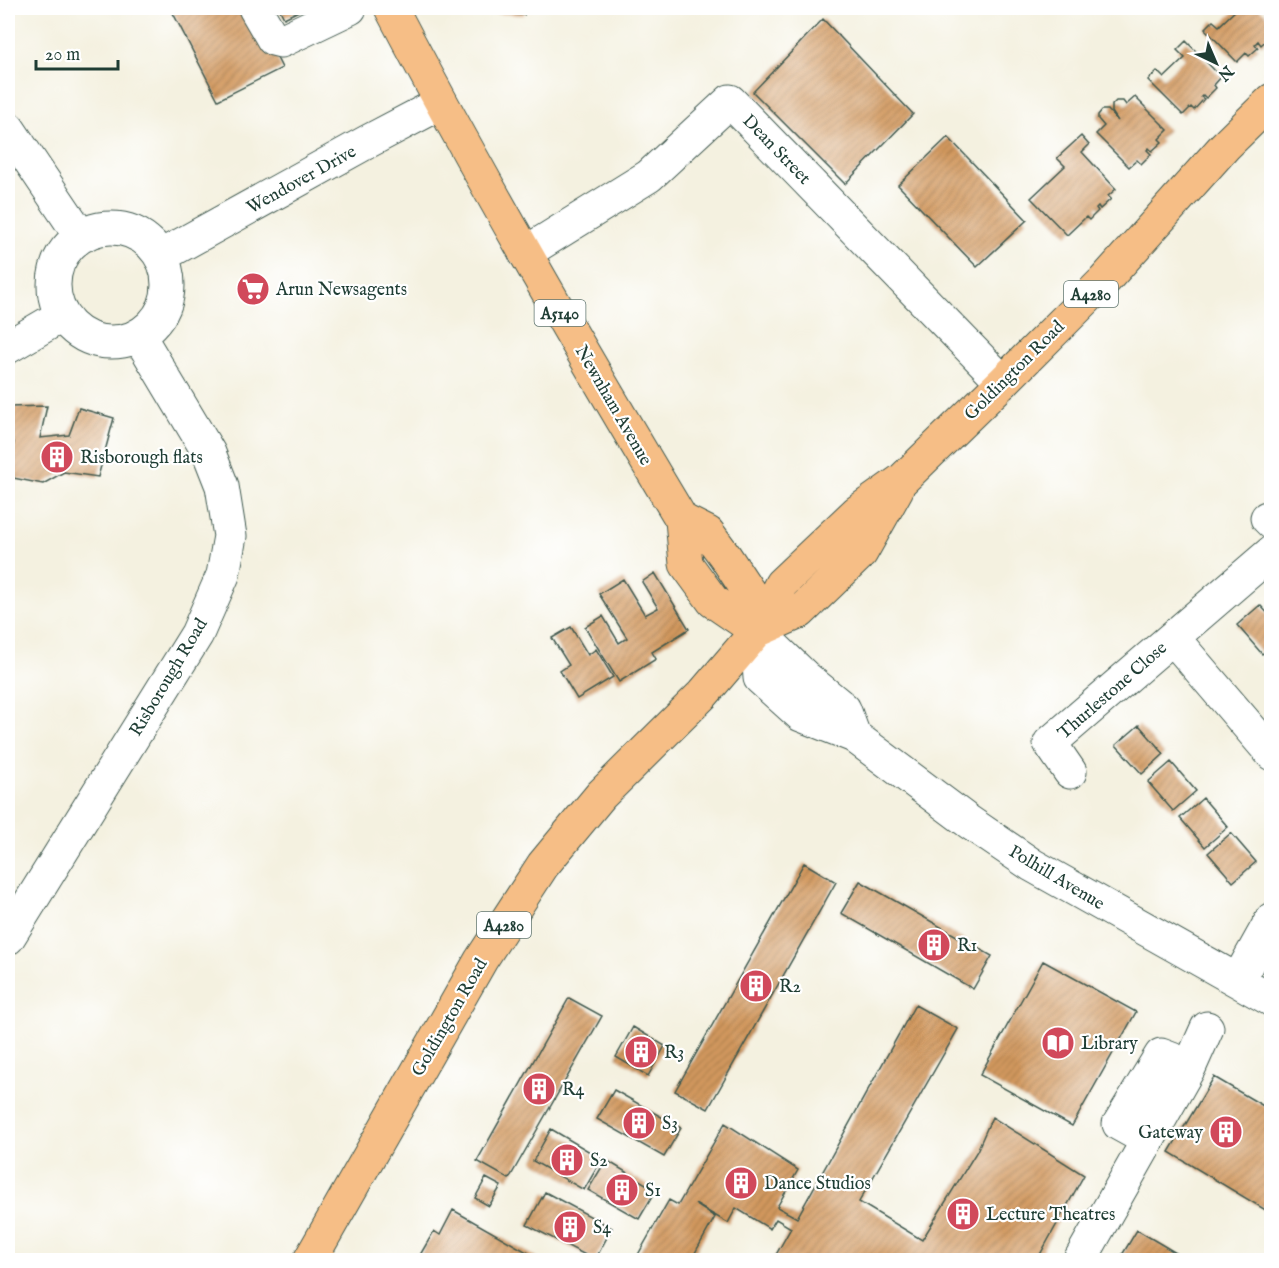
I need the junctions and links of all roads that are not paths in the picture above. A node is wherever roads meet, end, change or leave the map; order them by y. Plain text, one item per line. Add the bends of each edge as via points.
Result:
1 (255, 8) edge
2 (350, 8) edge
3 (391, 8) edge
4 (1272, 100) edge
5 (441, 103) junction
6 (8, 128) edge
7 (80, 235) junction
8 (525, 253) junction
9 (161, 256) junction
10 (61, 316) junction
11 (139, 336) junction
12 (8, 347) edge
13 (1003, 382) junction
14 (1272, 552) edge
15 (757, 632) junction
16 (1173, 638) junction
17 (1272, 754) edge
18 (1070, 772) dead end
19 (1272, 920) edge
20 (8, 938) edge
21 (1238, 980) junction
22 (1272, 1000) edge
23 (1207, 1028) dead end
24 (310, 1260) edge
25 (1080, 1260) edge

1 - 2 street via 273,39 281,41
3 - 5 main road, Newnham Avenue / A5140
4 - 13 main road, Goldington Road / A4280 via 1225,146 1104,281
5 - 8 main road, Newnham Avenue / A5140
5 - 9 street, Wendover Drive
6 - 7 street
7 - 9 street via 110,226 144,237
7 - 10 street via 60,257 52,285
8 - 13 street, Dean Street via 649,176 730,101
8 - 15 main road, Newnham Avenue / A5140 via 682,520 708,533 754,600
9 - 11 street via 169,291 160,317
10 - 11 street via 78,334 108,344
10 - 12 street
11 - 20 street, Risborough Road via 209,453 222,486 230,536 224,574 196,634
13 - 15 main road, Goldington Road / A4280 via 902,480 856,512 781,584
14 - 16 street, Thurlestone Close
15 - 21 street, Polhill Avenue via 760,678 801,715 854,736 1032,865
15 - 24 main road, Goldington Road / A4280 via 703,694 601,795 543,865 481,960
16 - 17 street, Thurlestone Close
16 - 18 street, Thurlestone Close via 1050,743
19 - 21 street
21 - 22 street, Polhill Avenue
23 - 25 street via 1190,1066

